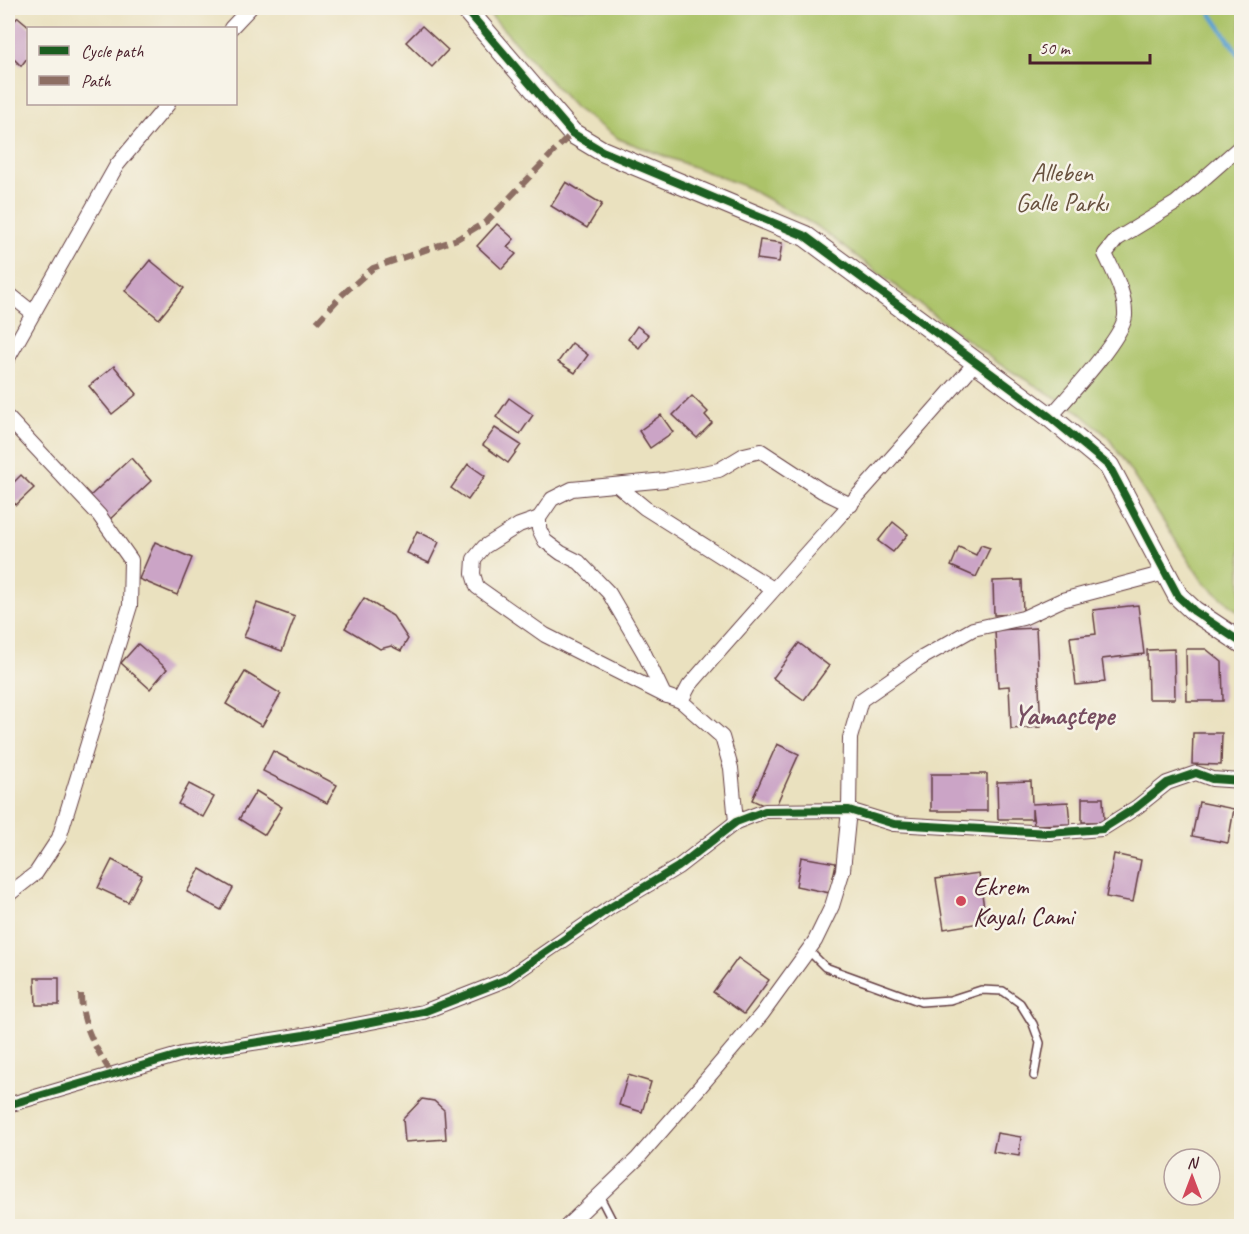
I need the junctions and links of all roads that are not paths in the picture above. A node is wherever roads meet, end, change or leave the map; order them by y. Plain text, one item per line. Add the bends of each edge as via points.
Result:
1 (250, 8) edge
2 (465, 8) edge
3 (232, 27) edge
4 (167, 105) edge
5 (1242, 145) edge
6 (8, 293) edge
7 (33, 313) junction
8 (8, 358) edge
9 (975, 363) junction
10 (1050, 417) junction
11 (8, 418) edge
12 (617, 485) junction
13 (851, 505) junction
14 (539, 518) junction
15 (1165, 573) junction
16 (773, 589) junction
17 (1242, 643) edge
18 (664, 695) junction
19 (681, 701) junction
20 (1242, 781) edge
21 (849, 810) junction
22 (736, 822) junction
23 (8, 895) edge
24 (808, 951) junction
25 (1034, 1076) dead end
26 (8, 1105) edge
27 (599, 1195) junction
28 (567, 1227) edge
29 (615, 1227) edge

1 - 3 street
2 - 9 street via 572,132 602,151 805,236
4 - 7 street via 117,165
5 - 10 street via 1176,203 1117,239 1105,254 1120,287 1125,318 1104,355
6 - 7 street
7 - 8 street
9 - 10 street
9 - 13 street
10 - 15 street via 1109,466
11 - 23 street via 99,515 132,560 130,606 59,838 36,873
12 - 13 street via 719,470 744,455 761,451
12 - 14 street via 572,489 552,499
12 - 16 street via 645,508
13 - 16 street
14 - 18 street via 545,541 579,562 609,592
14 - 18 street via 519,525 484,547 474,559 477,587 545,635
15 - 17 street via 1178,596 1194,612
15 - 21 street via 1062,600 1023,618 973,629 920,659 861,700 850,738
16 - 19 street via 689,686
18 - 19 street
19 - 22 street via 722,737 731,768
20 - 21 street via 1212,779 1196,773 1167,783 1101,829 1049,832 894,824
21 - 22 street via 765,811
21 - 24 street via 843,870 832,906
22 - 26 street via 678,867 611,907 505,980 454,1000 423,1012 182,1054
24 - 25 lane via 825,967 921,1002 981,990 1003,991 1020,1003 1040,1043
24 - 27 street via 762,1014 699,1088 637,1159
27 - 28 street
27 - 29 lane

